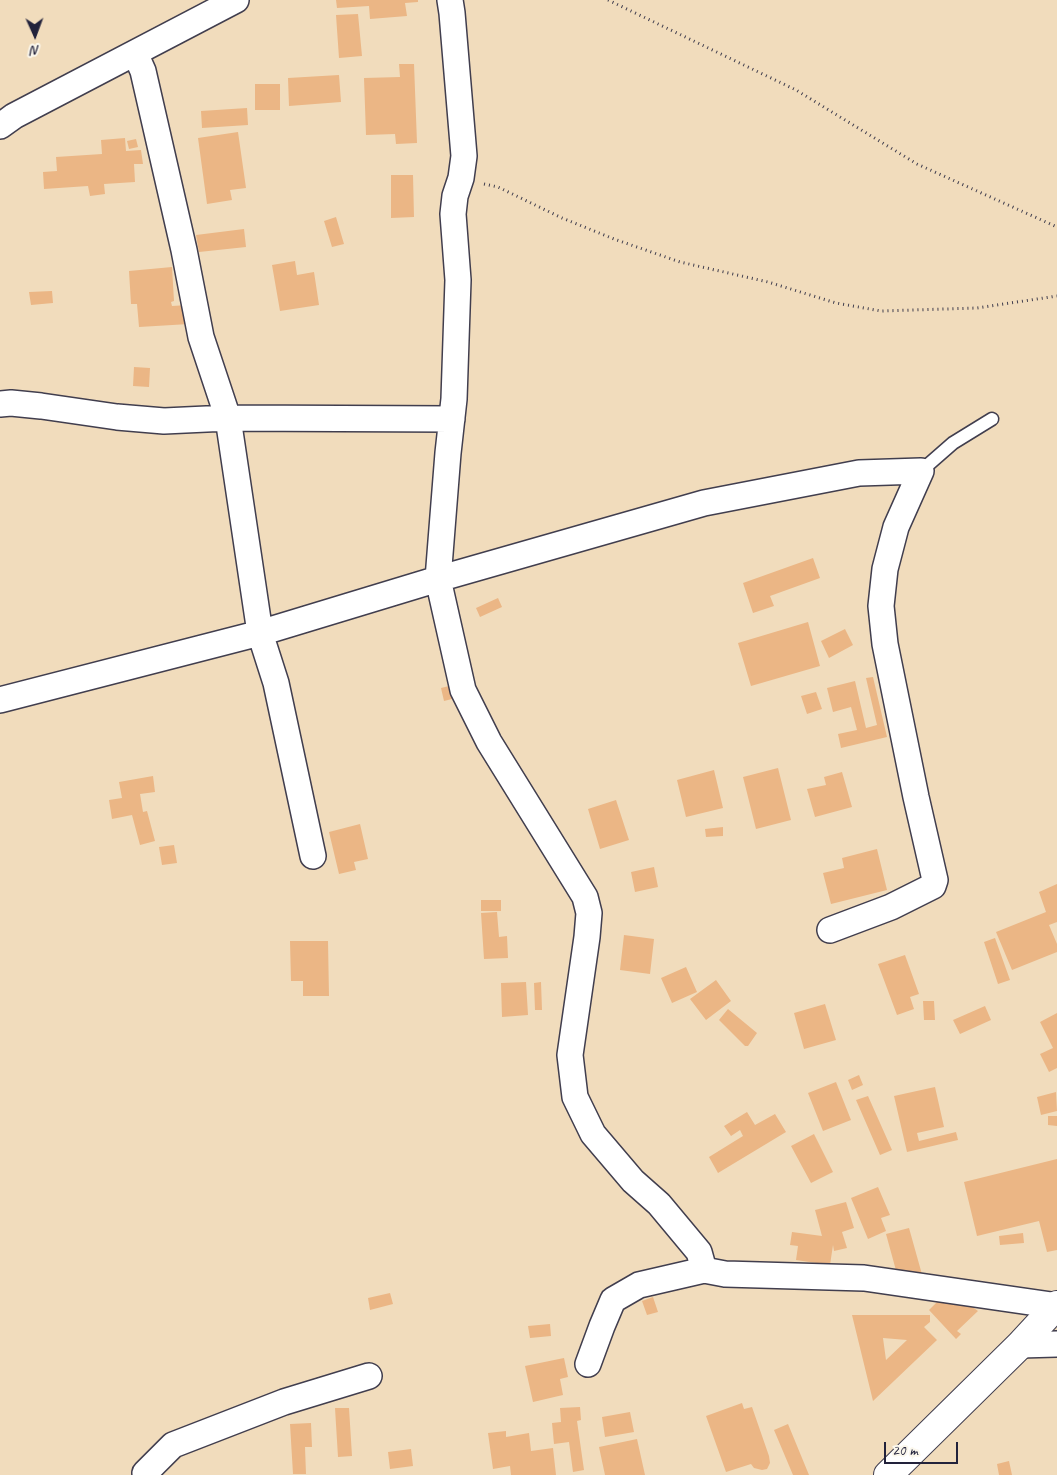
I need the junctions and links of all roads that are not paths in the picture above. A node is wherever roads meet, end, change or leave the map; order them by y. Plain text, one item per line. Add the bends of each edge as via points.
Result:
1 (236, 0) edge
2 (450, 0) edge
3 (135, 53) junction
4 (5, 118) edge
5 (0, 404) edge
6 (228, 418) junction
7 (452, 419) junction
8 (992, 419) dead end
9 (921, 471) junction
10 (438, 579) junction
11 (260, 633) junction
12 (0, 700) edge
13 (313, 856) dead end
14 (830, 930) dead end
15 (704, 1270) junction
16 (1057, 1305) edge
17 (1057, 1344) edge
18 (1020, 1345) junction
19 (588, 1364) dead end
20 (369, 1376) dead end
21 (146, 1475) edge
22 (888, 1475) edge

1 - 3 street
2 - 7 street via 464,156 453,214 458,280
3 - 4 street
3 - 6 street via 143,71 201,337
5 - 6 street via 138,419
6 - 7 street
6 - 11 street
7 - 10 street
8 - 9 lane via 952,443
9 - 10 street via 859,473 704,503
9 - 14 street via 896,526 885,569 881,606 885,644 935,880 933,886 921,893
10 - 11 street
10 - 15 street via 463,690 489,742 585,897 589,913 587,937 570,1054 575,1097 593,1134 694,1245
11 - 12 street
11 - 13 street via 276,683
15 - 16 street via 726,1274 864,1278
15 - 19 street via 639,1285 613,1300
16 - 18 main road
17 - 18 street
18 - 22 main road
20 - 21 street via 284,1402 173,1445

